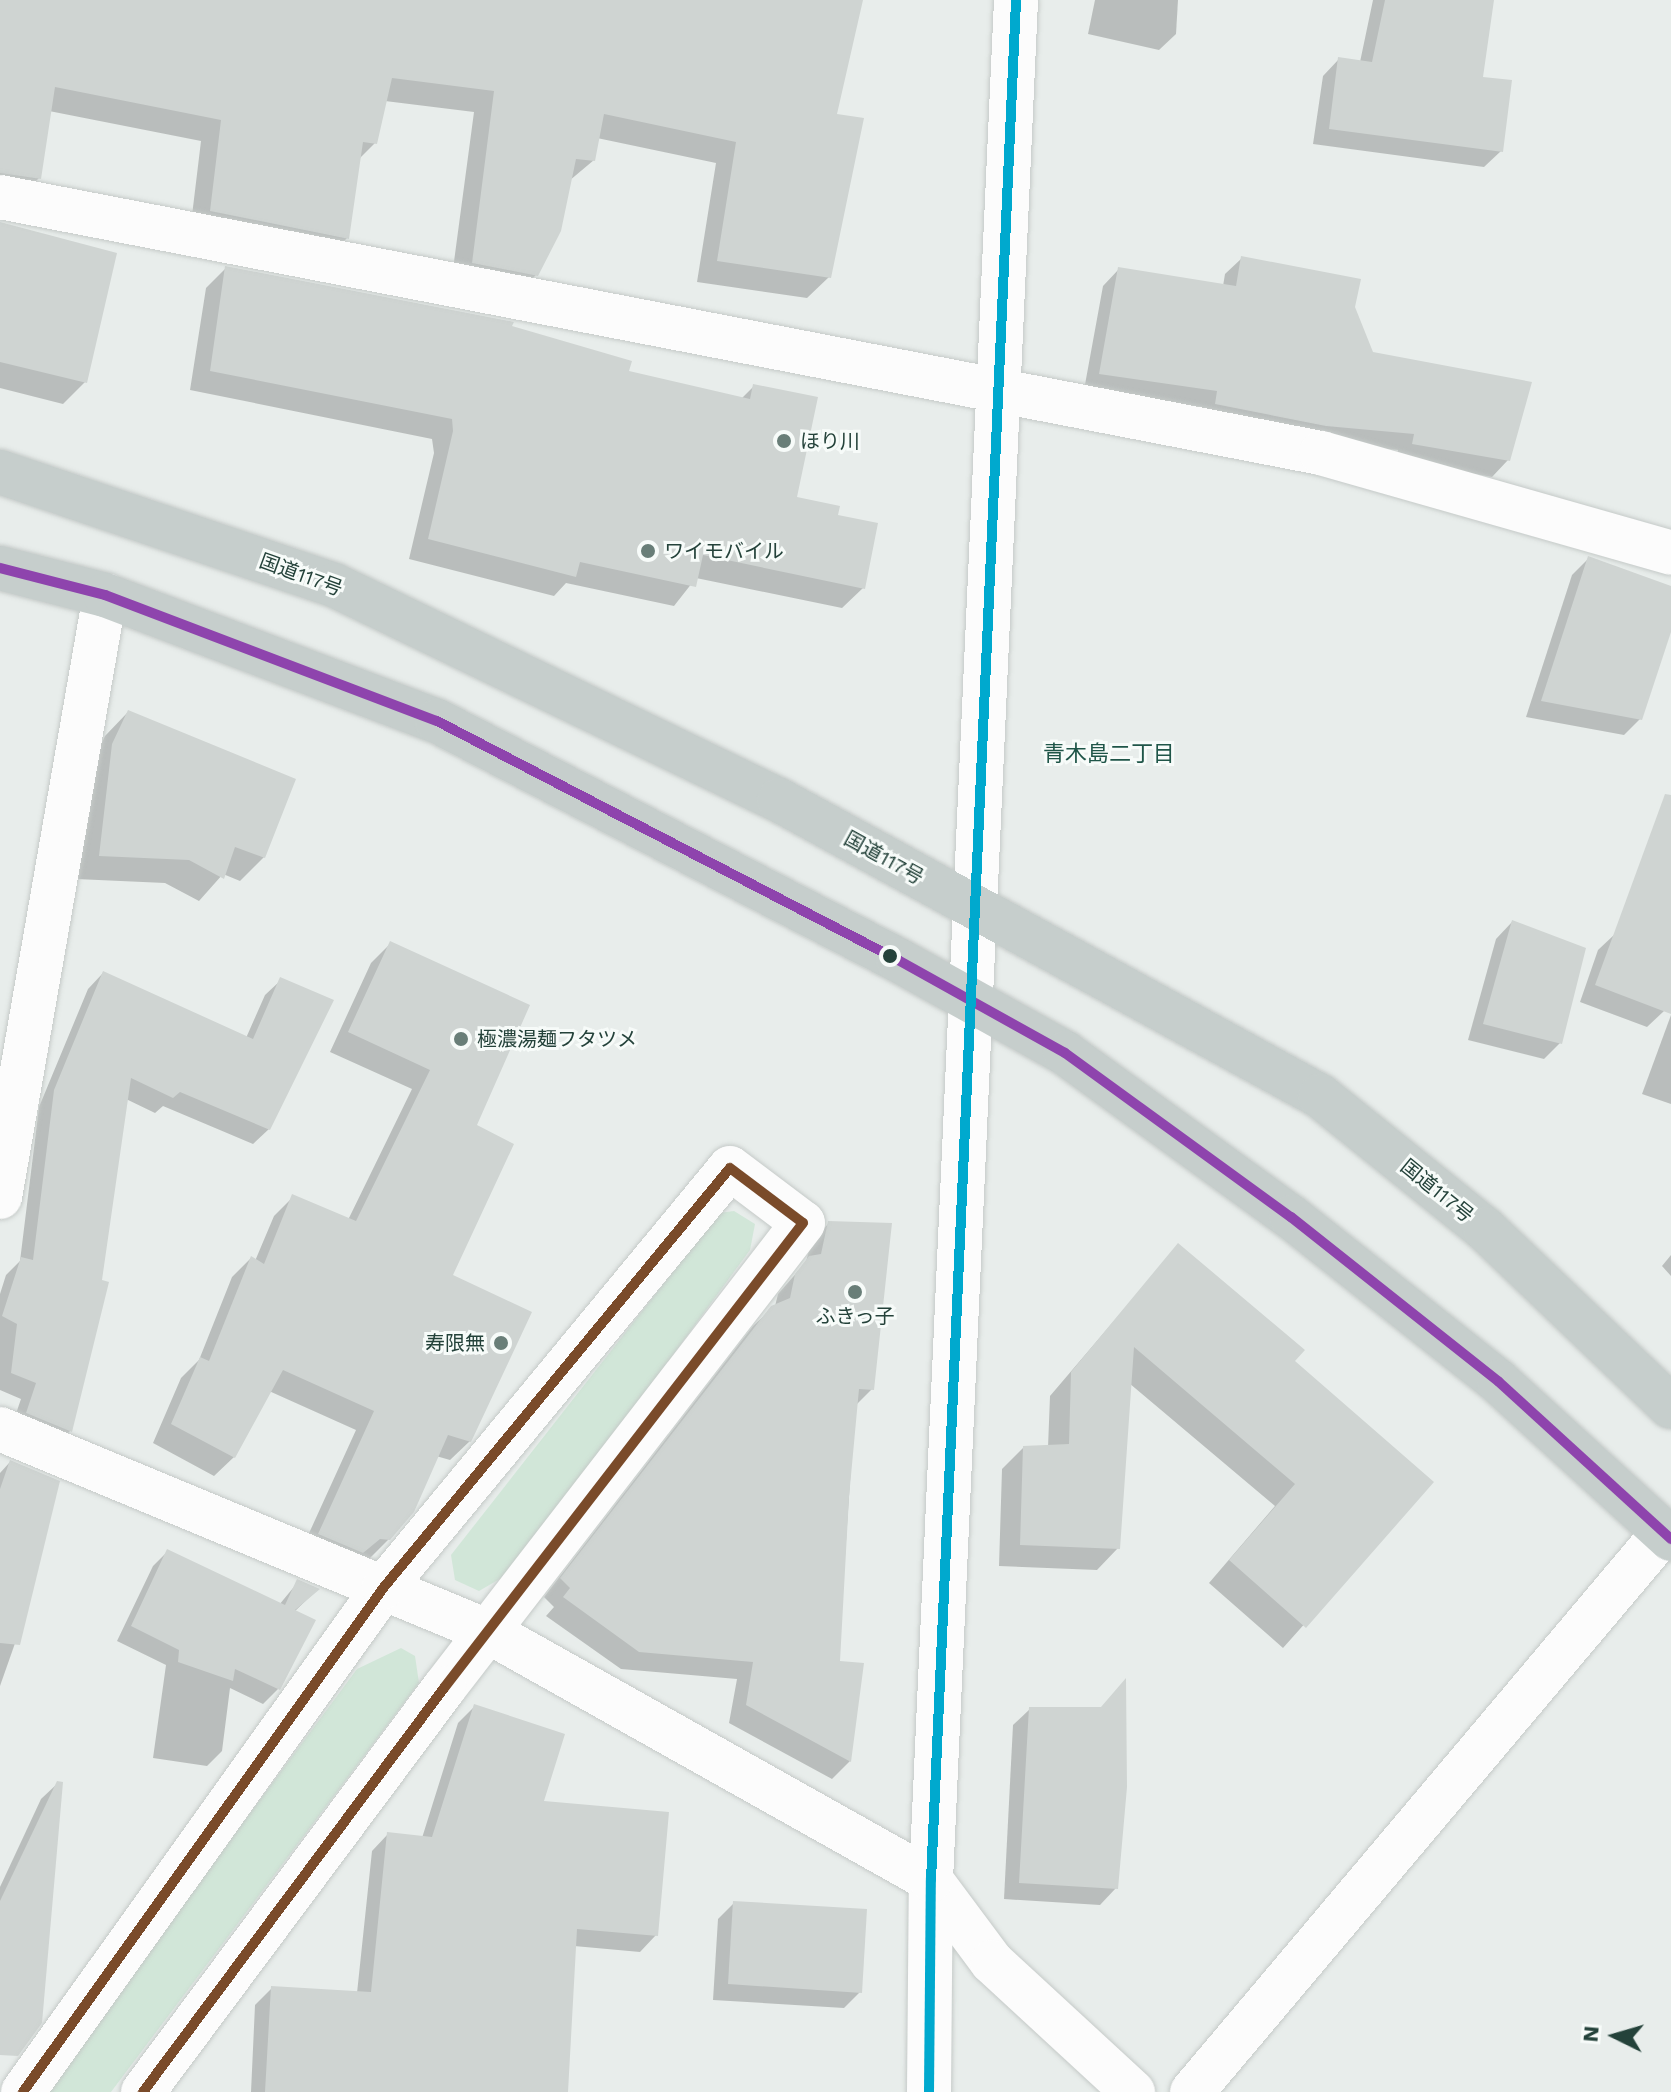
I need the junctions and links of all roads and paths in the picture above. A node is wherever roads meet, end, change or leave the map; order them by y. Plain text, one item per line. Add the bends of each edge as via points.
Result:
1 (1016, 0) edge
2 (0, 197) edge
3 (998, 393) junction
4 (0, 472) edge
5 (1671, 553) edge
6 (0, 568) edge
7 (105, 595) junction
8 (976, 909) junction
9 (972, 1000) junction
10 (0, 1197) edge
11 (1671, 1407) edge
12 (0, 1429) edge
13 (1668, 1536) edge
14 (384, 1587) junction
15 (489, 1632) junction
16 (931, 1880) junction
17 (23, 2092) edge
18 (143, 2092) edge
19 (929, 2092) edge
20 (1133, 2092) edge
21 (1192, 2092) edge

1 - 3 street
2 - 3 street
3 - 5 street via 1321,453
3 - 8 street
4 - 8 highway, 国道117号 via 334,585 779,800
6 - 7 highway
7 - 9 highway via 437,721
7 - 10 street
8 - 9 street
8 - 11 highway, 国道117号 via 1320,1096 1485,1229
9 - 13 highway via 1108,1080 1291,1217 1499,1382
9 - 16 street
12 - 14 street
13 - 21 street
14 - 15 street
14 - 15 street via 730,1168 803,1223
14 - 17 street
15 - 16 street
15 - 18 street
16 - 19 street
16 - 20 street via 992,1962

